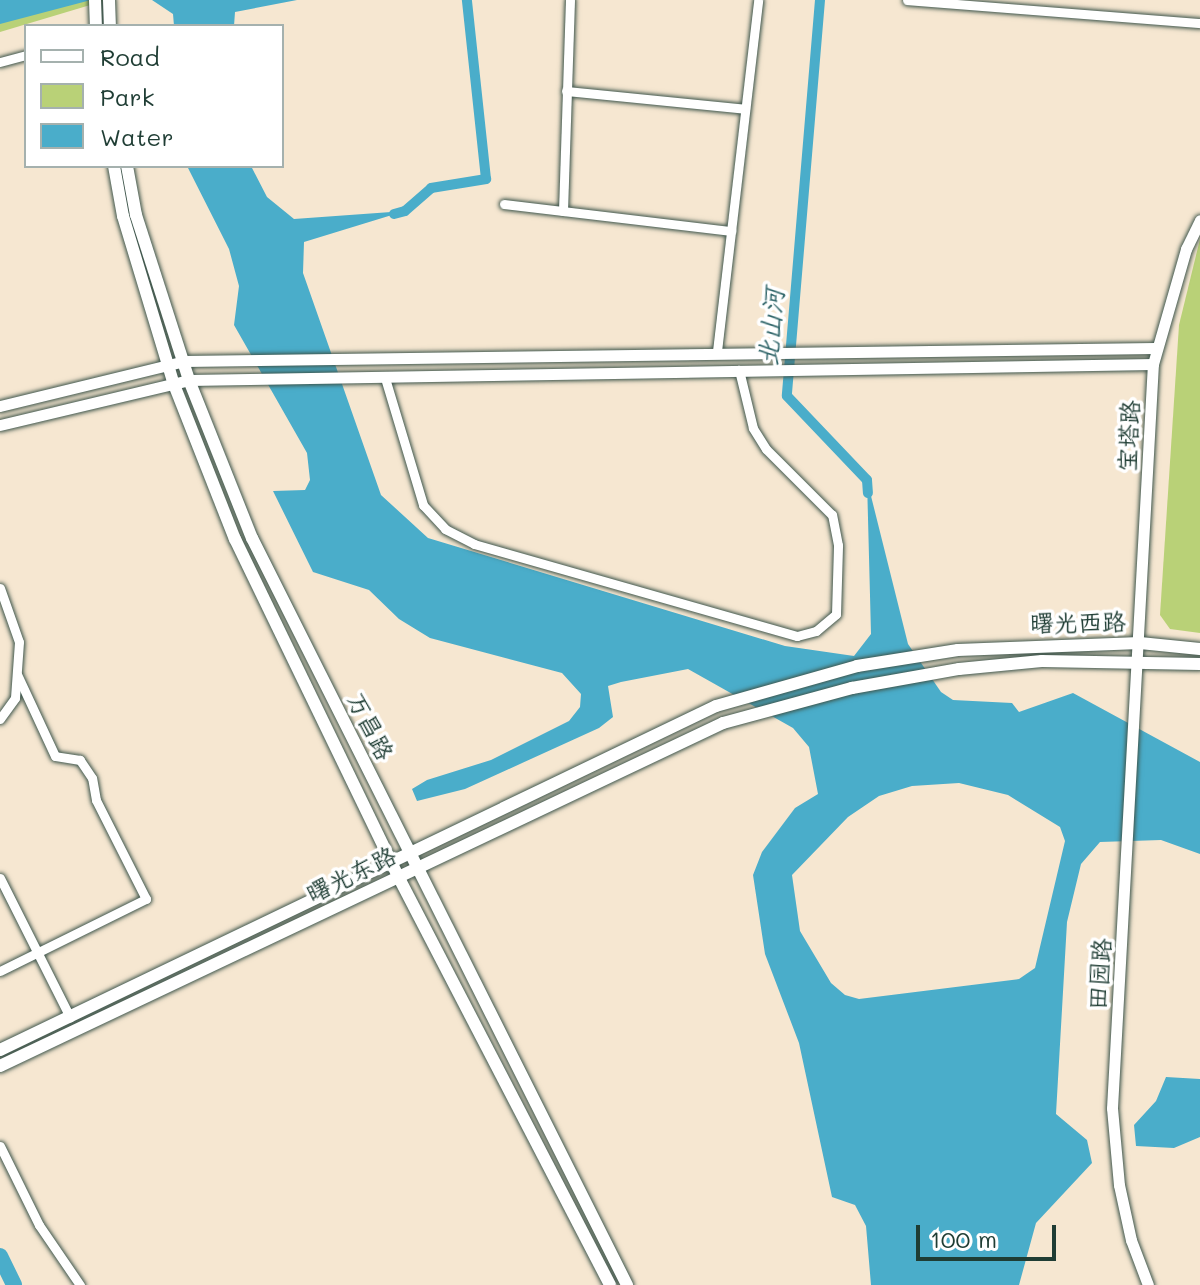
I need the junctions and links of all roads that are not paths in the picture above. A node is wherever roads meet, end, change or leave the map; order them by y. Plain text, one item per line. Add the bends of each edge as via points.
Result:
1 (95, 0) edge
2 (109, 0) edge
3 (570, 0) edge
4 (907, 0) edge
5 (979, 3) edge
6 (757, 4) edge
7 (96, 23) edge
8 (110, 23) edge
9 (1200, 23) edge
10 (24, 56) edge
11 (0, 62) edge
12 (566, 91) junction
13 (745, 109) junction
14 (114, 168) edge
15 (127, 168) edge
16 (504, 204) dead end
17 (563, 211) junction
18 (1200, 220) edge
19 (731, 231) junction
20 (1155, 348) junction
21 (717, 351) junction
22 (184, 361) junction
23 (168, 362) junction
24 (1153, 364) junction
25 (739, 370) junction
26 (385, 378) junction
27 (189, 380) junction
28 (173, 382) junction
29 (0, 406) edge
30 (0, 425) edge
31 (0, 588) edge
32 (1140, 643) junction
33 (1200, 649) edge
34 (1140, 661) junction
35 (1200, 664) edge
36 (17, 674) junction
37 (716, 706) joint
38 (0, 719) edge
39 (723, 723) joint
40 (410, 852) junction
41 (392, 861) junction
42 (417, 866) junction
43 (398, 876) junction
44 (0, 878) edge
45 (38, 952) junction
46 (0, 971) edge
47 (70, 1017) junction
48 (0, 1050) edge
49 (0, 1066) edge
50 (0, 1146) edge
51 (80, 1285) edge
52 (610, 1285) edge
53 (627, 1285) edge
54 (1148, 1285) edge

1 - 7 main road
2 - 8 main road
3 - 12 street
4 - 5 street
5 - 9 street
6 - 13 street
10 - 11 street
12 - 13 street
12 - 17 street
13 - 19 street
14 - 23 main road, 万昌路 via 123,216
15 - 22 main road, 万昌路 via 136,215
16 - 17 street
17 - 19 street
18 - 20 street, 宝塔路
19 - 21 street
20 - 21 street
20 - 24 street, 宝塔路
21 - 22 street
22 - 23 street
22 - 27 main road, 万昌路
23 - 28 main road, 万昌路
23 - 29 street
24 - 25 street
24 - 32 street, 宝塔路
25 - 26 street
25 - 26 street via 753,428 766,449 832,515 838,545 836,614 816,631 797,636 474,544 445,529 423,505
26 - 27 street
27 - 28 street
27 - 40 main road, 万昌路 via 252,538
28 - 30 street
28 - 41 main road, 万昌路 via 235,539
31 - 36 street via 19,642
32 - 33 main road, 曙光西路
32 - 34 street, 宝塔路
32 - 37 main road, 曙光西路 via 958,650 857,666
34 - 35 main road, 曙光西路
34 - 39 main road, 曙光西路 via 1042,661 959,669 852,688
34 - 54 street, 田园路 via 1113,1141 1131,1240
36 - 38 street via 15,698
36 - 45 street via 55,756 80,760 92,778 96,800 146,899
37 - 40 main road, 曙光东路
39 - 42 main road, 曙光东路
40 - 41 main road, 曙光东路
40 - 42 main road, 万昌路
41 - 43 main road, 万昌路
41 - 47 main road, 曙光东路
42 - 43 main road, 曙光东路
42 - 53 main road, 万昌路
43 - 49 main road, 曙光东路
43 - 52 main road, 万昌路
44 - 45 street
45 - 46 street
45 - 47 street
47 - 48 main road, 曙光东路
50 - 51 street via 39,1225

